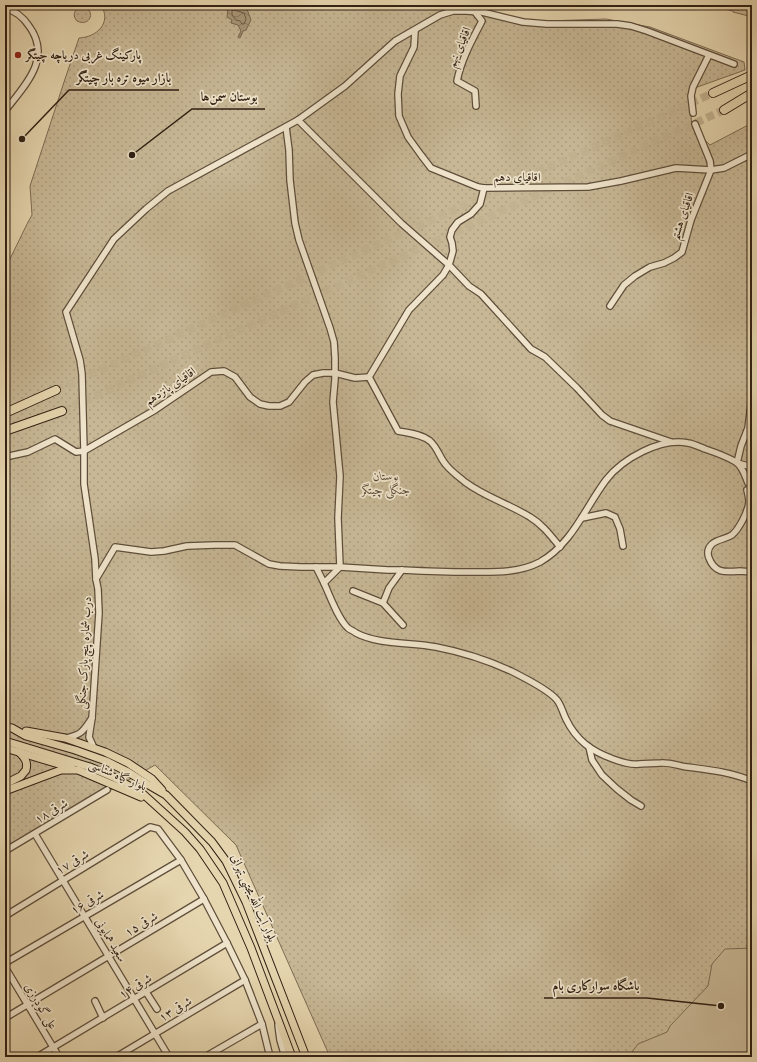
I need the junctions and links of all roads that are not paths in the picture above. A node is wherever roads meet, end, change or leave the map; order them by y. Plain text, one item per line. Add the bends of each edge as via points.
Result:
1 (5, 8) edge
2 (475, 12) junction
3 (415, 31) junction
4 (709, 55) junction
5 (734, 64) dead end
6 (752, 75) edge
7 (713, 93) tunnel mouth
8 (752, 93) edge
9 (476, 106) dead end
10 (724, 110) tunnel mouth
11 (5, 111) edge
12 (693, 113) dead end
13 (298, 120) junction
14 (695, 124) dead end
15 (286, 127) junction
16 (752, 154) edge
17 (712, 170) junction
18 (484, 188) junction
19 (449, 265) junction
20 (610, 306) dead end
21 (335, 373) junction
22 (370, 377) junction
23 (56, 390) tunnel mouth
24 (752, 396) edge
25 (62, 411) tunnel mouth
26 (5, 413) edge
27 (5, 431) edge
28 (672, 442) junction
29 (84, 451) junction
30 (5, 457) edge
31 (736, 463) junction
32 (752, 467) edge
33 (750, 483) edge
34 (750, 490) edge
35 (747, 511) junction
36 (582, 518) junction
37 (752, 519) edge
38 (623, 546) dead end
39 (560, 547) junction
40 (316, 567) junction
41 (340, 567) junction
42 (402, 570) junction
43 (752, 572) edge
44 (96, 579) junction
45 (324, 583) junction
46 (353, 590) dead end
47 (383, 603) junction
48 (403, 625) dead end
49 (92, 718) junction
50 (8, 728) edge
51 (65, 738) junction
52 (5, 741) edge
53 (589, 747) junction
54 (5, 748) edge
55 (94, 748) junction
56 (17, 751) junction
57 (78, 770) junction
58 (752, 781) edge
59 (5, 784) edge
60 (107, 790) dead end
61 (5, 791) edge
62 (166, 795) junction
63 (154, 802) junction
64 (641, 806) dead end
65 (35, 834) junction
66 (5, 851) edge
67 (181, 860) junction
68 (63, 880) junction
69 (204, 899) junction
70 (5, 916) edge
71 (84, 916) junction
72 (227, 943) junction
73 (108, 956) junction
74 (5, 963) edge
75 (5, 967) edge
76 (245, 980) junction
77 (277, 982) junction
78 (265, 986) junction
79 (146, 992) junction
80 (134, 999) junction
81 (95, 1001) dead end
82 (28, 1005) junction
83 (157, 1009) dead end
84 (5, 1018) edge
85 (103, 1018) junction
86 (277, 1019) junction
87 (262, 1024) junction
88 (154, 1033) junction
89 (53, 1048) junction
90 (37, 1057) edge
91 (59, 1057) edge
92 (116, 1057) edge
93 (169, 1057) edge
94 (205, 1057) edge
95 (270, 1057) edge
96 (285, 1057) edge
97 (292, 1057) edge
98 (306, 1057) edge

1 - 11 street via 24,19 36,38 38,50 35,70
2 - 3 street via 452,11 440,15
2 - 4 street via 523,22 631,26
2 - 9 street, اقاقیای نهم via 482,21 457,81 475,91
3 - 13 street via 395,41 345,86
3 - 18 street, اقاقیای دهم via 414,47 400,76 398,94 399,116 408,137 431,168
4 - 5 street
4 - 12 street via 693,87
6 - 7 highway
8 - 10 highway
13 - 15 street
13 - 19 street via 401,222
14 - 17 street
15 - 21 street via 295,222 334,342
15 - 29 street via 168,191 114,239 66,312 82,374
16 - 17 street, اقاقیای دهم via 724,168
17 - 18 street, اقاقیای دهم via 676,168 588,187
17 - 20 street, اقاقیای هشتم via 691,220 682,252 635,276 624,285
18 - 19 street via 480,204 452,230 450,237 453,251
19 - 22 street via 443,275 409,310
19 - 28 street via 469,286 481,294 531,349 545,357 602,415 610,421
21 - 22 street, اقاقیای پانزدهم via 354,378
21 - 29 street, اقاقیای پانزدهم via 313,375 289,402 280,406 269,406 260,404 250,397 235,377 224,371 211,372 155,410
21 - 41 street via 333,402 340,476
22 - 39 street via 398,431 429,440 446,466 465,482 490,498 530,517
23 - 26 highway
24 - 31 street via 748,428
25 - 27 highway
28 - 31 street via 688,442
28 - 36 street via 645,450 616,469 606,479
29 - 30 street via 76,452 55,439 28,452
29 - 44 street via 84,484
31 - 32 street
31 - 33 street
33 - 34 street via 746,486
34 - 35 street
35 - 37 street
35 - 43 street via 731,536 708,549 708,556 717,570
36 - 38 street via 606,513 615,517
36 - 39 street
39 - 42 street via 539,562 511,571
40 - 41 street
40 - 44 street, درب شماره پنچ پارک جنگلی via 269,564 235,545 187,546 164,552 115,548
40 - 45 street
41 - 42 street
41 - 45 street
42 - 47 street via 389,588
44 - 49 street, درب شماره پنچ پارک جنگلی via 98,613
45 - 53 street via 348,628 363,637 376,640 462,652 511,672 558,701 572,731
46 - 47 street
47 - 48 street
49 - 51 street via 83,732
49 - 55 street, درب شماره پنچ پارک جنگلی via 89,737
50 - 51 main road
50 - 62 main road, بلوار آیت الله مجتبی تهرانی via 106,761
51 - 55 main road
52 - 63 main road, بلوار آیت الله مجتبی تهرانی via 90,767 113,777
53 - 58 street via 625,762 662,762 740,776
53 - 64 street via 592,760 602,775
54 - 56 main road
55 - 62 main road via 128,763 152,779
56 - 57 main road
56 - 59 main road via 27,762 26,770 21,776
57 - 61 main road, بلوار گیاه شناسی via 61,770
57 - 63 main road, بلوار گیاه شناسی
60 - 65 street, ۱۸ شرقی
62 - 77 main road, بلوار آیت الله مجتبی تهرانی via 212,842 226,861 246,902
63 - 78 main road, بلوار آیت الله مجتبی تهرانی via 200,849 223,883
65 - 66 street, ۱۸ شرقی
65 - 68 street, سعید همایونی
67 - 68 street, ۱۷ شرقی via 158,829 150,827
67 - 69 street
67 - 71 street, ۱۶ شرقی
68 - 70 street, ۱۷ شرقی
68 - 71 street, سعید همایونی
69 - 72 street
69 - 73 street, ۱۵ شرقی
71 - 73 street, سعید همایونی
71 - 74 street, ۱۶ شرقی
72 - 76 street
72 - 79 street, ۱۴ شرقی
73 - 80 street, سعید همایونی
73 - 82 street, ۱۵ شرقی
75 - 82 street, علی گودرزی
76 - 87 street
76 - 88 street, ۱۳ شرقی
77 - 78 main road via 274,988
77 - 98 main road, بلوار آیت الله مجتبی تهرانی
78 - 86 main road, بلوار آیت الله مجتبی تهرانی
79 - 80 street, ۱۴ شرقی
79 - 83 street
80 - 85 street, ۱۴ شرقی
80 - 88 street, سعید همایونی
81 - 85 street
82 - 84 street, ۱۵ شرقی
82 - 89 street, علی گودرزی
85 - 89 street, ۱۴ شرقی
86 - 96 street
86 - 97 main road, بلوار آیت الله مجتبی تهرانی
87 - 94 street
87 - 95 street
88 - 92 street, ۱۳ شرقی
88 - 93 street, سعید همایونی
89 - 90 street, ۱۴ شرقی
89 - 91 street, علی گودرزی

